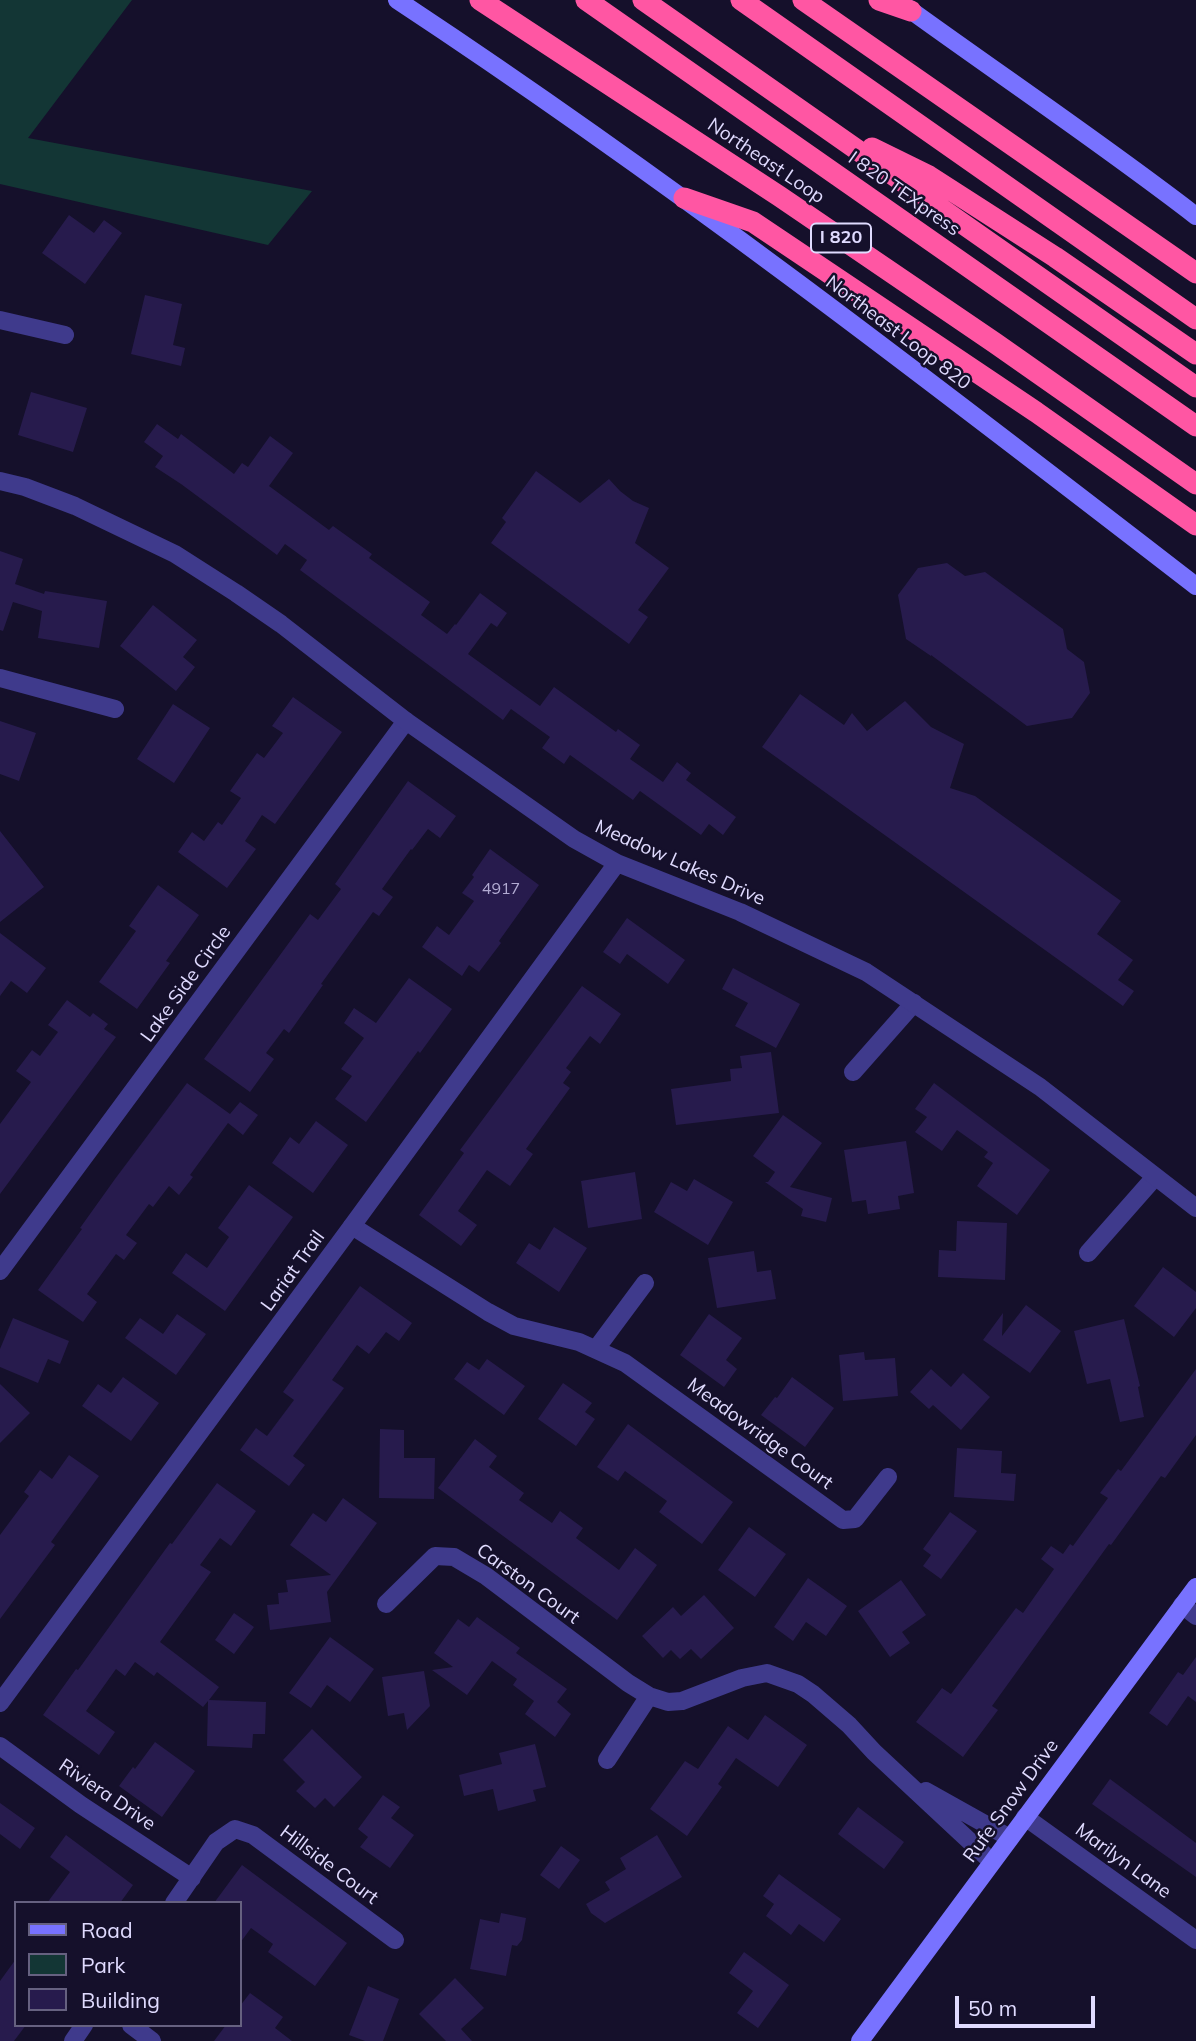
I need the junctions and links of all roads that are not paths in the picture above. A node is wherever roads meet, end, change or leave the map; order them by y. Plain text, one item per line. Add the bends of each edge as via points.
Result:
1 (397, 0) edge
2 (480, 0) edge
3 (586, 0) edge
4 (643, 0) edge
5 (741, 0) edge
6 (803, 0) edge
7 (879, 0) edge
8 (904, 5) edge
9 (813, 120) junction
10 (684, 198) junction
11 (1196, 216) edge
12 (1196, 273) edge
13 (1196, 319) edge
14 (0, 320) edge
15 (65, 335) dead end
16 (1196, 354) edge
17 (1196, 387) edge
18 (1196, 426) edge
19 (0, 481) edge
20 (1196, 484) edge
21 (1196, 525) edge
22 (1196, 586) edge
23 (0, 678) edge
24 (115, 709) dead end
25 (406, 721) junction
26 (617, 863) junction
27 (914, 1003) junction
28 (853, 1072) dead end
29 (1155, 1177) junction
30 (1196, 1208) edge
31 (352, 1226) junction
32 (1088, 1253) dead end
33 (0, 1272) edge
34 (645, 1283) dead end
35 (596, 1349) junction
36 (888, 1477) dead end
37 (1196, 1587) edge
38 (386, 1604) dead end
39 (1189, 1610) edge
40 (649, 1696) junction
41 (0, 1703) edge
42 (0, 1746) edge
43 (607, 1760) dead end
44 (899, 1776) junction
45 (1026, 1817) junction
46 (1010, 1838) junction
47 (992, 1862) junction
48 (192, 1878) junction
49 (175, 1901) edge
50 (395, 1940) dead end
51 (1196, 1940) edge
52 (134, 2027) edge
53 (152, 2041) edge
54 (860, 2041) edge

1 - 10 main road, Northeast Loop 820
2 - 20 highway, Northeast Loop / I 820 via 779,196
3 - 18 highway, I 820 TEXpress
4 - 9 highway, I 820 TEXpress
5 - 13 highway
6 - 12 highway
7 - 8 highway
8 - 11 main road
9 - 16 highway via 929,176
9 - 17 highway, I 820 TEXpress
10 - 21 highway via 753,222
10 - 22 main road, Northeast Loop 820
14 - 15 street
19 - 25 street, Meadow Lakes Drive via 75,506 175,554 281,624
23 - 24 street
25 - 26 street, Meadow Lakes Drive via 574,839
25 - 33 street, Lake Side Circle
26 - 27 street, Meadow Lakes Drive via 740,912 866,972
26 - 31 street, Lariat Trail
27 - 28 street
27 - 29 street, Meadow Lakes Drive via 1040,1087
29 - 30 street, Meadow Lakes Drive
29 - 32 street
31 - 35 street, Meadowridge Court via 514,1326
31 - 41 street, Lariat Trail
34 - 35 street
35 - 36 street, Meadowridge Court via 625,1363 843,1520 855,1519
37 - 39 main road, Rufe Snow Drive
38 - 40 street, Carston Court via 435,1556 454,1557
39 - 45 main road, Rufe Snow Drive
40 - 43 street
40 - 44 street, Carston Court via 682,1701 742,1678 773,1674 813,1694
42 - 48 street, Riviera Drive
44 - 46 street, Carston Court
44 - 47 street, Carston Court
45 - 46 main road, Rufe Snow Drive
45 - 51 street, Marilyn Lane
46 - 47 main road, Rufe Snow Drive
47 - 54 main road, Rufe Snow Drive
48 - 49 street
48 - 50 street, Hillside Court via 216,1842 235,1829 253,1835
52 - 53 street

